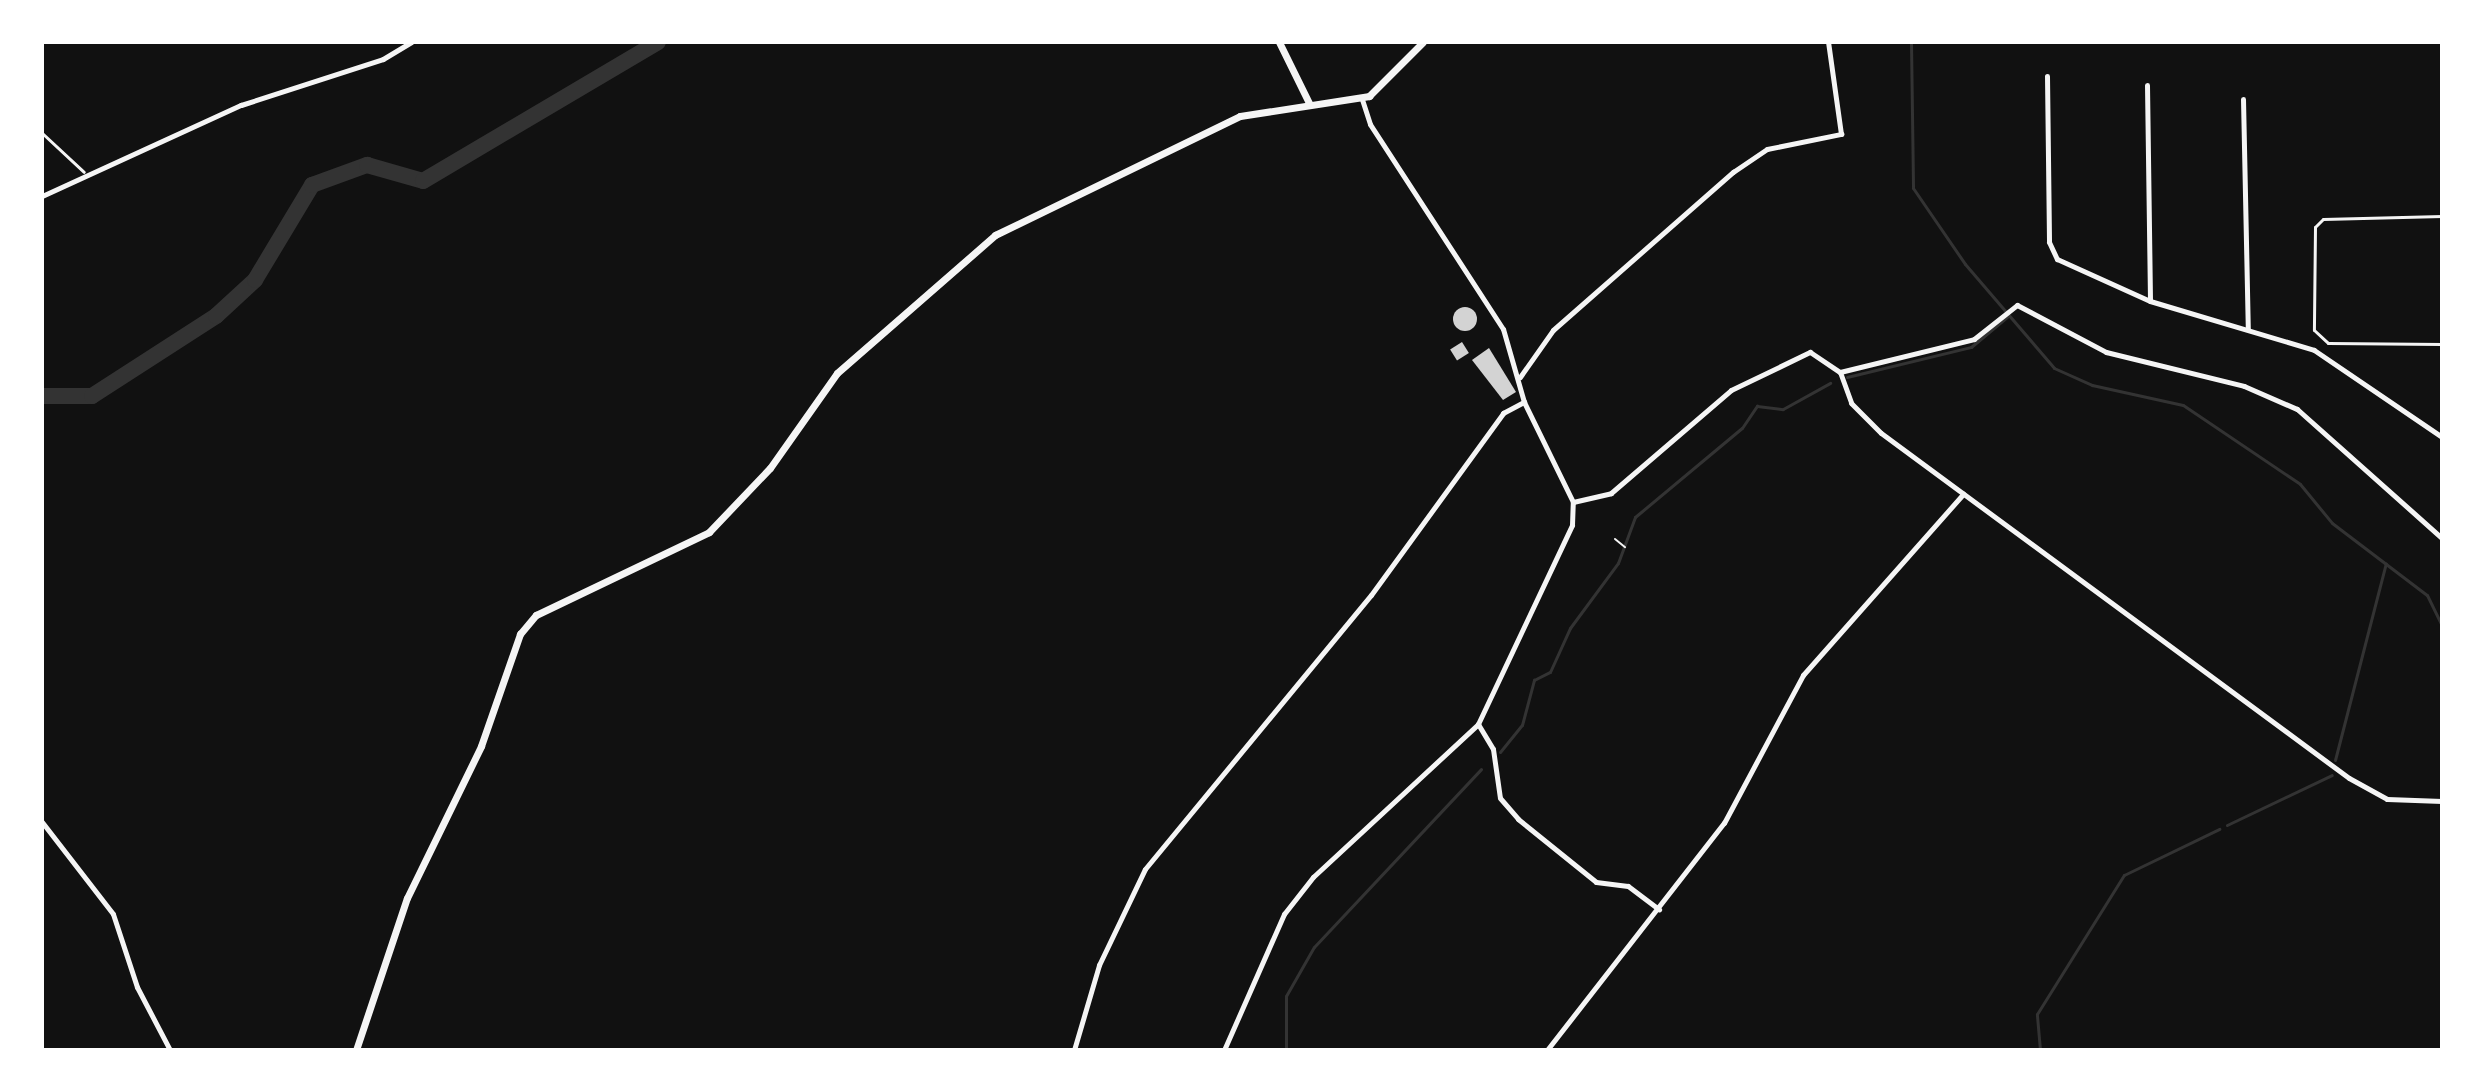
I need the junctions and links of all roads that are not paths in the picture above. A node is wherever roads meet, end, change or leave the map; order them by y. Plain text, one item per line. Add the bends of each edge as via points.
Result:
1 (411, 42) edge
2 (1279, 42) edge
3 (1423, 42) edge
4 (1828, 42) edge
5 (2047, 76) dead end
6 (2147, 85) dead end
7 (1362, 99) junction
8 (2243, 99) dead end
9 (1309, 103) junction
10 (42, 133) edge
11 (84, 172) junction
12 (42, 196) edge
13 (2442, 216) edge
14 (2150, 301) junction
15 (2248, 329) junction
16 (2442, 344) edge
17 (1840, 372) junction
18 (1519, 378) junction
19 (1524, 402) junction
20 (2442, 437) edge
21 (1963, 494) junction
22 (1573, 502) junction
23 (2442, 538) edge
24 (1478, 724) junction
25 (2442, 801) edge
26 (42, 822) edge
27 (1659, 909) junction
28 (170, 1050) edge
29 (356, 1050) edge
30 (1074, 1050) edge
31 (1224, 1050) edge
32 (1547, 1050) edge

1 - 11 street
2 - 9 street
3 - 7 street
4 - 18 street via 1841,134 1767,149 1733,172 1553,330
5 - 14 street via 2049,242 2070,271
6 - 14 street
7 - 9 street
7 - 18 street via 1503,329
8 - 15 street
9 - 29 street via 1231,120 995,235 837,373 770,468 709,532 536,615 520,634 485,736 396,926
10 - 11 lane
11 - 12 street
13 - 16 lane via 2323,219 2315,227 2314,330 2328,343
14 - 15 street
15 - 20 street via 2314,350
17 - 21 street via 1860,415
17 - 22 street via 1823,357 1794,354 1678,428 1611,493
17 - 23 street via 1974,339 2011,307 2106,352 2276,398 2328,431 2351,463
18 - 19 street
19 - 22 street
19 - 30 street via 1503,413 1371,595 1145,869 1095,975
21 - 25 street via 2349,778 2387,799
21 - 27 street via 1803,675 1724,823
22 - 24 street via 1564,546
24 - 27 street via 1493,749 1500,798 1518,819 1596,882 1628,886
24 - 31 street via 1313,877 1284,914
26 - 28 street via 113,914 137,987
27 - 32 street

